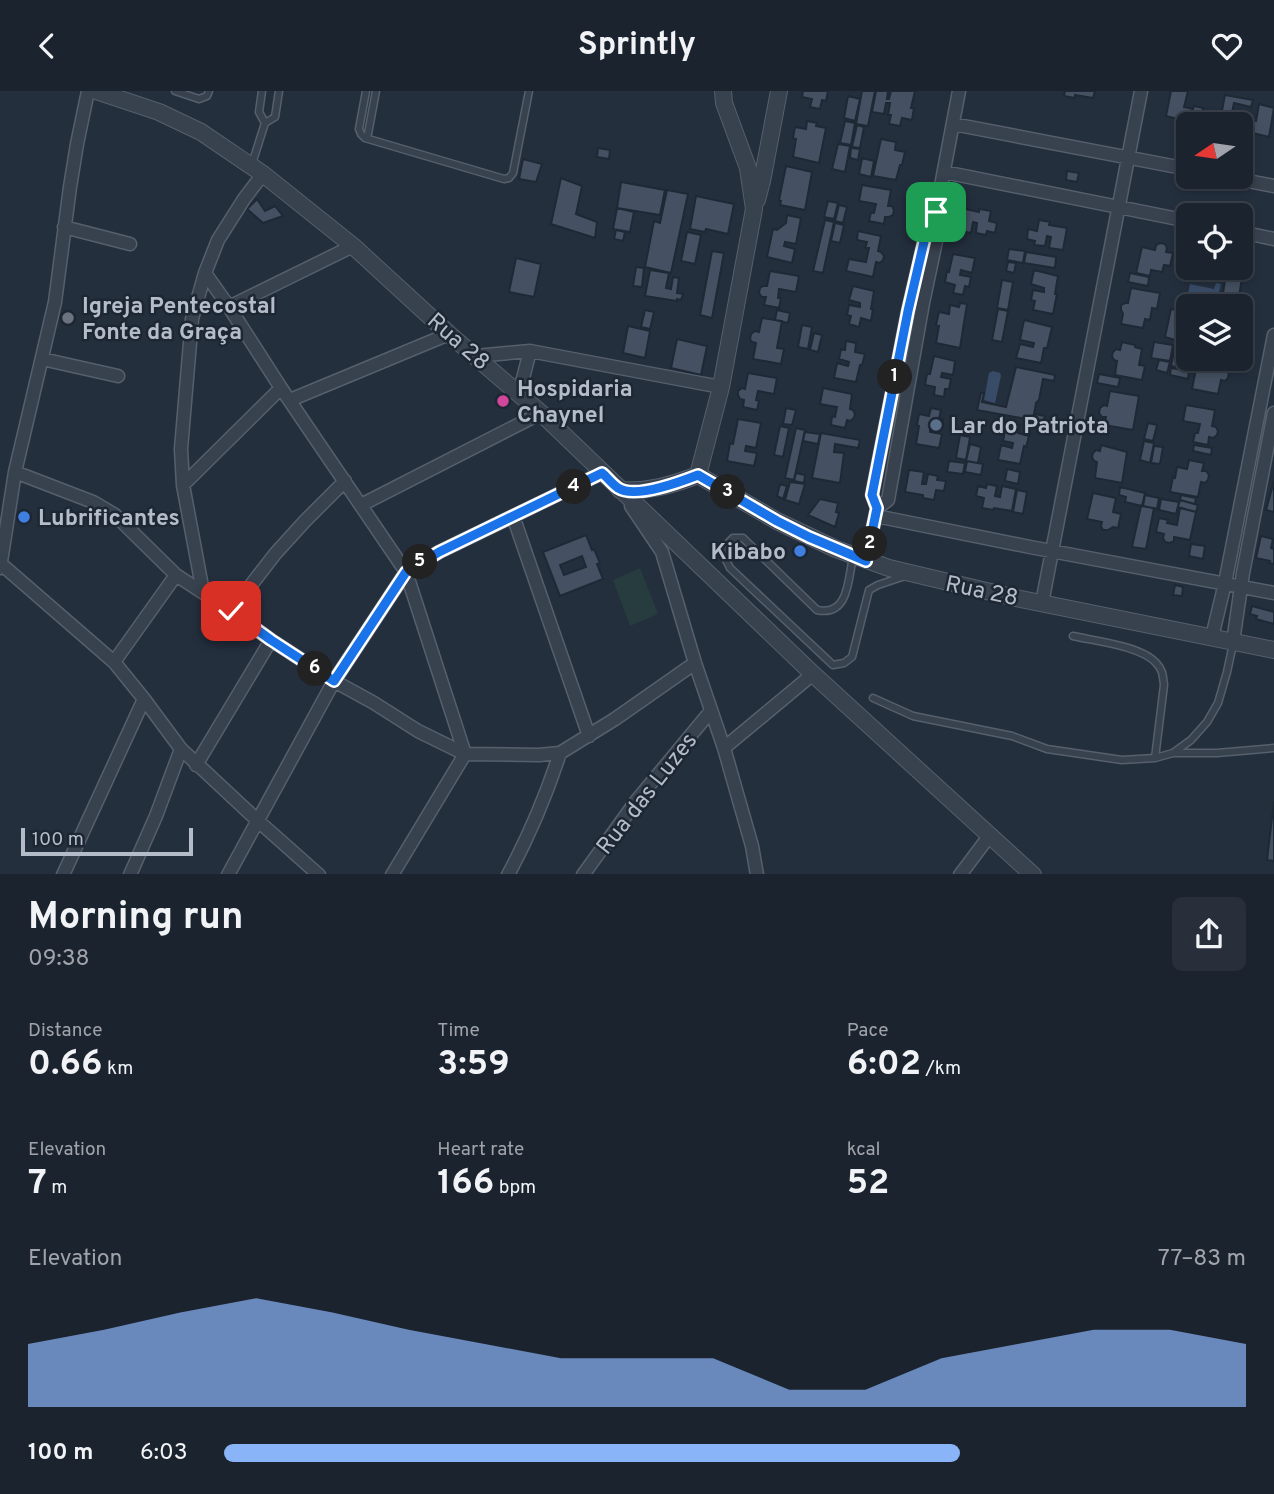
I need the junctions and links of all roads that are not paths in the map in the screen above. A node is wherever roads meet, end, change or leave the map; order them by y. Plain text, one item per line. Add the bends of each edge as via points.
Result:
1 (88, 91) edge
2 (96, 91) edge
3 (174, 91) edge
4 (209, 91) edge
5 (262, 91) edge
6 (278, 91) edge
7 (366, 91) edge
8 (376, 91) edge
9 (529, 91) edge
10 (723, 91) edge
11 (779, 91) edge
12 (959, 91) edge
13 (1141, 91) edge
14 (265, 123) junction
15 (953, 124) junction
16 (365, 138) junction
17 (768, 151) junction
18 (743, 155) junction
19 (1129, 158) junction
20 (1176, 167) edge
21 (257, 170) junction
22 (943, 172) junction
23 (1253, 182) edge
24 (1274, 186) edge
25 (1119, 207) junction
26 (754, 209) junction
27 (1176, 219) edge
28 (65, 227) junction
29 (1253, 235) edge
30 (1274, 239) edge
31 (130, 244) dead end
32 (353, 246) junction
33 (205, 273) junction
34 (229, 307) junction
35 (449, 334) junction
36 (1274, 335) edge
37 (530, 351) junction
38 (476, 356) junction
39 (42, 359) junction
40 (118, 376) dead end
41 (721, 387) junction
42 (281, 388) junction
43 (519, 394) junction
44 (290, 400) junction
45 (1274, 413) edge
46 (541, 414) junction
47 (15, 472) junction
48 (602, 473) junction
49 (698, 475) junction
50 (345, 481) junction
51 (183, 485) junction
52 (620, 489) junction
53 (361, 505) junction
54 (876, 512) junction
55 (513, 516) junction
56 (1052, 552) junction
57 (859, 558) junction
58 (0, 566) edge
59 (406, 572) junction
60 (911, 574) junction
61 (176, 575) junction
62 (1225, 583) junction
63 (1241, 586) junction
64 (203, 592) junction
65 (1274, 593) edge
66 (1042, 603) junction
67 (231, 611) junction
68 (1073, 636) dead end
69 (1212, 638) junction
70 (271, 640) junction
71 (1233, 642) junction
72 (1274, 650) edge
73 (114, 662) junction
74 (695, 663) junction
75 (813, 674) junction
76 (334, 681) junction
77 (873, 698) dead end
78 (144, 699) junction
79 (710, 712) junction
80 (589, 736) junction
81 (724, 748) junction
82 (1274, 748) edge
83 (181, 749) junction
84 (560, 753) junction
85 (1173, 753) junction
86 (465, 754) junction
87 (1155, 758) junction
88 (196, 765) junction
89 (257, 820) junction
90 (990, 835) junction
91 (64, 874) edge
92 (130, 874) edge
93 (228, 874) edge
94 (319, 874) edge
95 (392, 874) edge
96 (508, 874) edge
97 (583, 874) edge
98 (757, 874) edge
99 (960, 874) edge
100 (1033, 874) edge

1 - 28 street
2 - 21 street, Rua 28 via 201,132
3 - 4 lane via 199,99
5 - 14 lane via 260,111
6 - 14 lane via 275,117
7 - 16 lane via 359,129
8 - 16 lane
9 - 16 lane via 509,178
10 - 18 street
11 - 17 street
12 - 15 street
13 - 19 street
14 - 21 lane
15 - 19 street
15 - 22 street
17 - 18 street via 757,160
17 - 26 street
18 - 26 street
19 - 20 street
19 - 25 street
21 - 32 street, Rua 28
21 - 33 street
22 - 25 street
22 - 54 street via 887,416 872,495
23 - 24 street
25 - 27 street
25 - 56 street
26 - 41 street
28 - 31 street
28 - 39 street
29 - 30 street
32 - 34 street
32 - 35 street, Rua 28
33 - 34 street
33 - 51 street via 192,319 181,449
34 - 42 street
35 - 38 street, Rua 28
35 - 44 street
36 - 62 street
37 - 38 street
37 - 41 street
37 - 43 street
38 - 43 street, Rua 28
39 - 40 street
39 - 47 street
41 - 49 street
42 - 44 street
42 - 51 street
43 - 46 street, Rua 28
44 - 50 street
45 - 63 street
46 - 48 street, Rua 28
46 - 53 street
47 - 58 street
47 - 61 street via 115,515
48 - 52 street, Rua 28
48 - 55 street
49 - 52 street via 660,488
49 - 57 street, Rua 28 via 777,521
50 - 53 street
50 - 67 street via 275,554
51 - 64 street
52 - 74 street via 662,552
52 - 75 street, Rua 28
53 - 59 street
54 - 56 street
54 - 57 street
55 - 59 street
55 - 80 street
56 - 62 street
56 - 66 street
57 - 60 street, Rua 28
57 - 60 lane via 843,601 827,612 817,610 743,538 733,538 724,556 730,568 833,664 852,657 869,590
58 - 73 street
59 - 76 street
59 - 86 street
60 - 66 street, Rua 28
61 - 64 street
61 - 73 street
62 - 63 street
62 - 69 street
63 - 65 street
63 - 71 street
64 - 67 street
66 - 69 street, Rua 28
67 - 70 street
68 - 87 lane via 1135,650 1157,662 1164,685
69 - 71 street, Rua 28
70 - 76 street
70 - 88 street
71 - 72 street, Rua 28
71 - 85 lane via 1218,703 1191,740
73 - 78 street
74 - 79 street
74 - 80 street
75 - 81 street
75 - 90 street, Rua 28
76 - 86 street
76 - 89 street
77 - 87 lane via 914,716 1012,736 1047,749 1122,760
78 - 83 street
78 - 91 street
79 - 81 street
79 - 97 street, Rua das Luzes
80 - 84 street
81 - 98 street
82 - 85 lane
83 - 88 street
83 - 92 street
84 - 86 street
84 - 96 street via 528,839
85 - 87 lane
86 - 95 street
88 - 89 street
89 - 93 street
89 - 94 street
90 - 99 street
90 - 100 street, Rua 28

